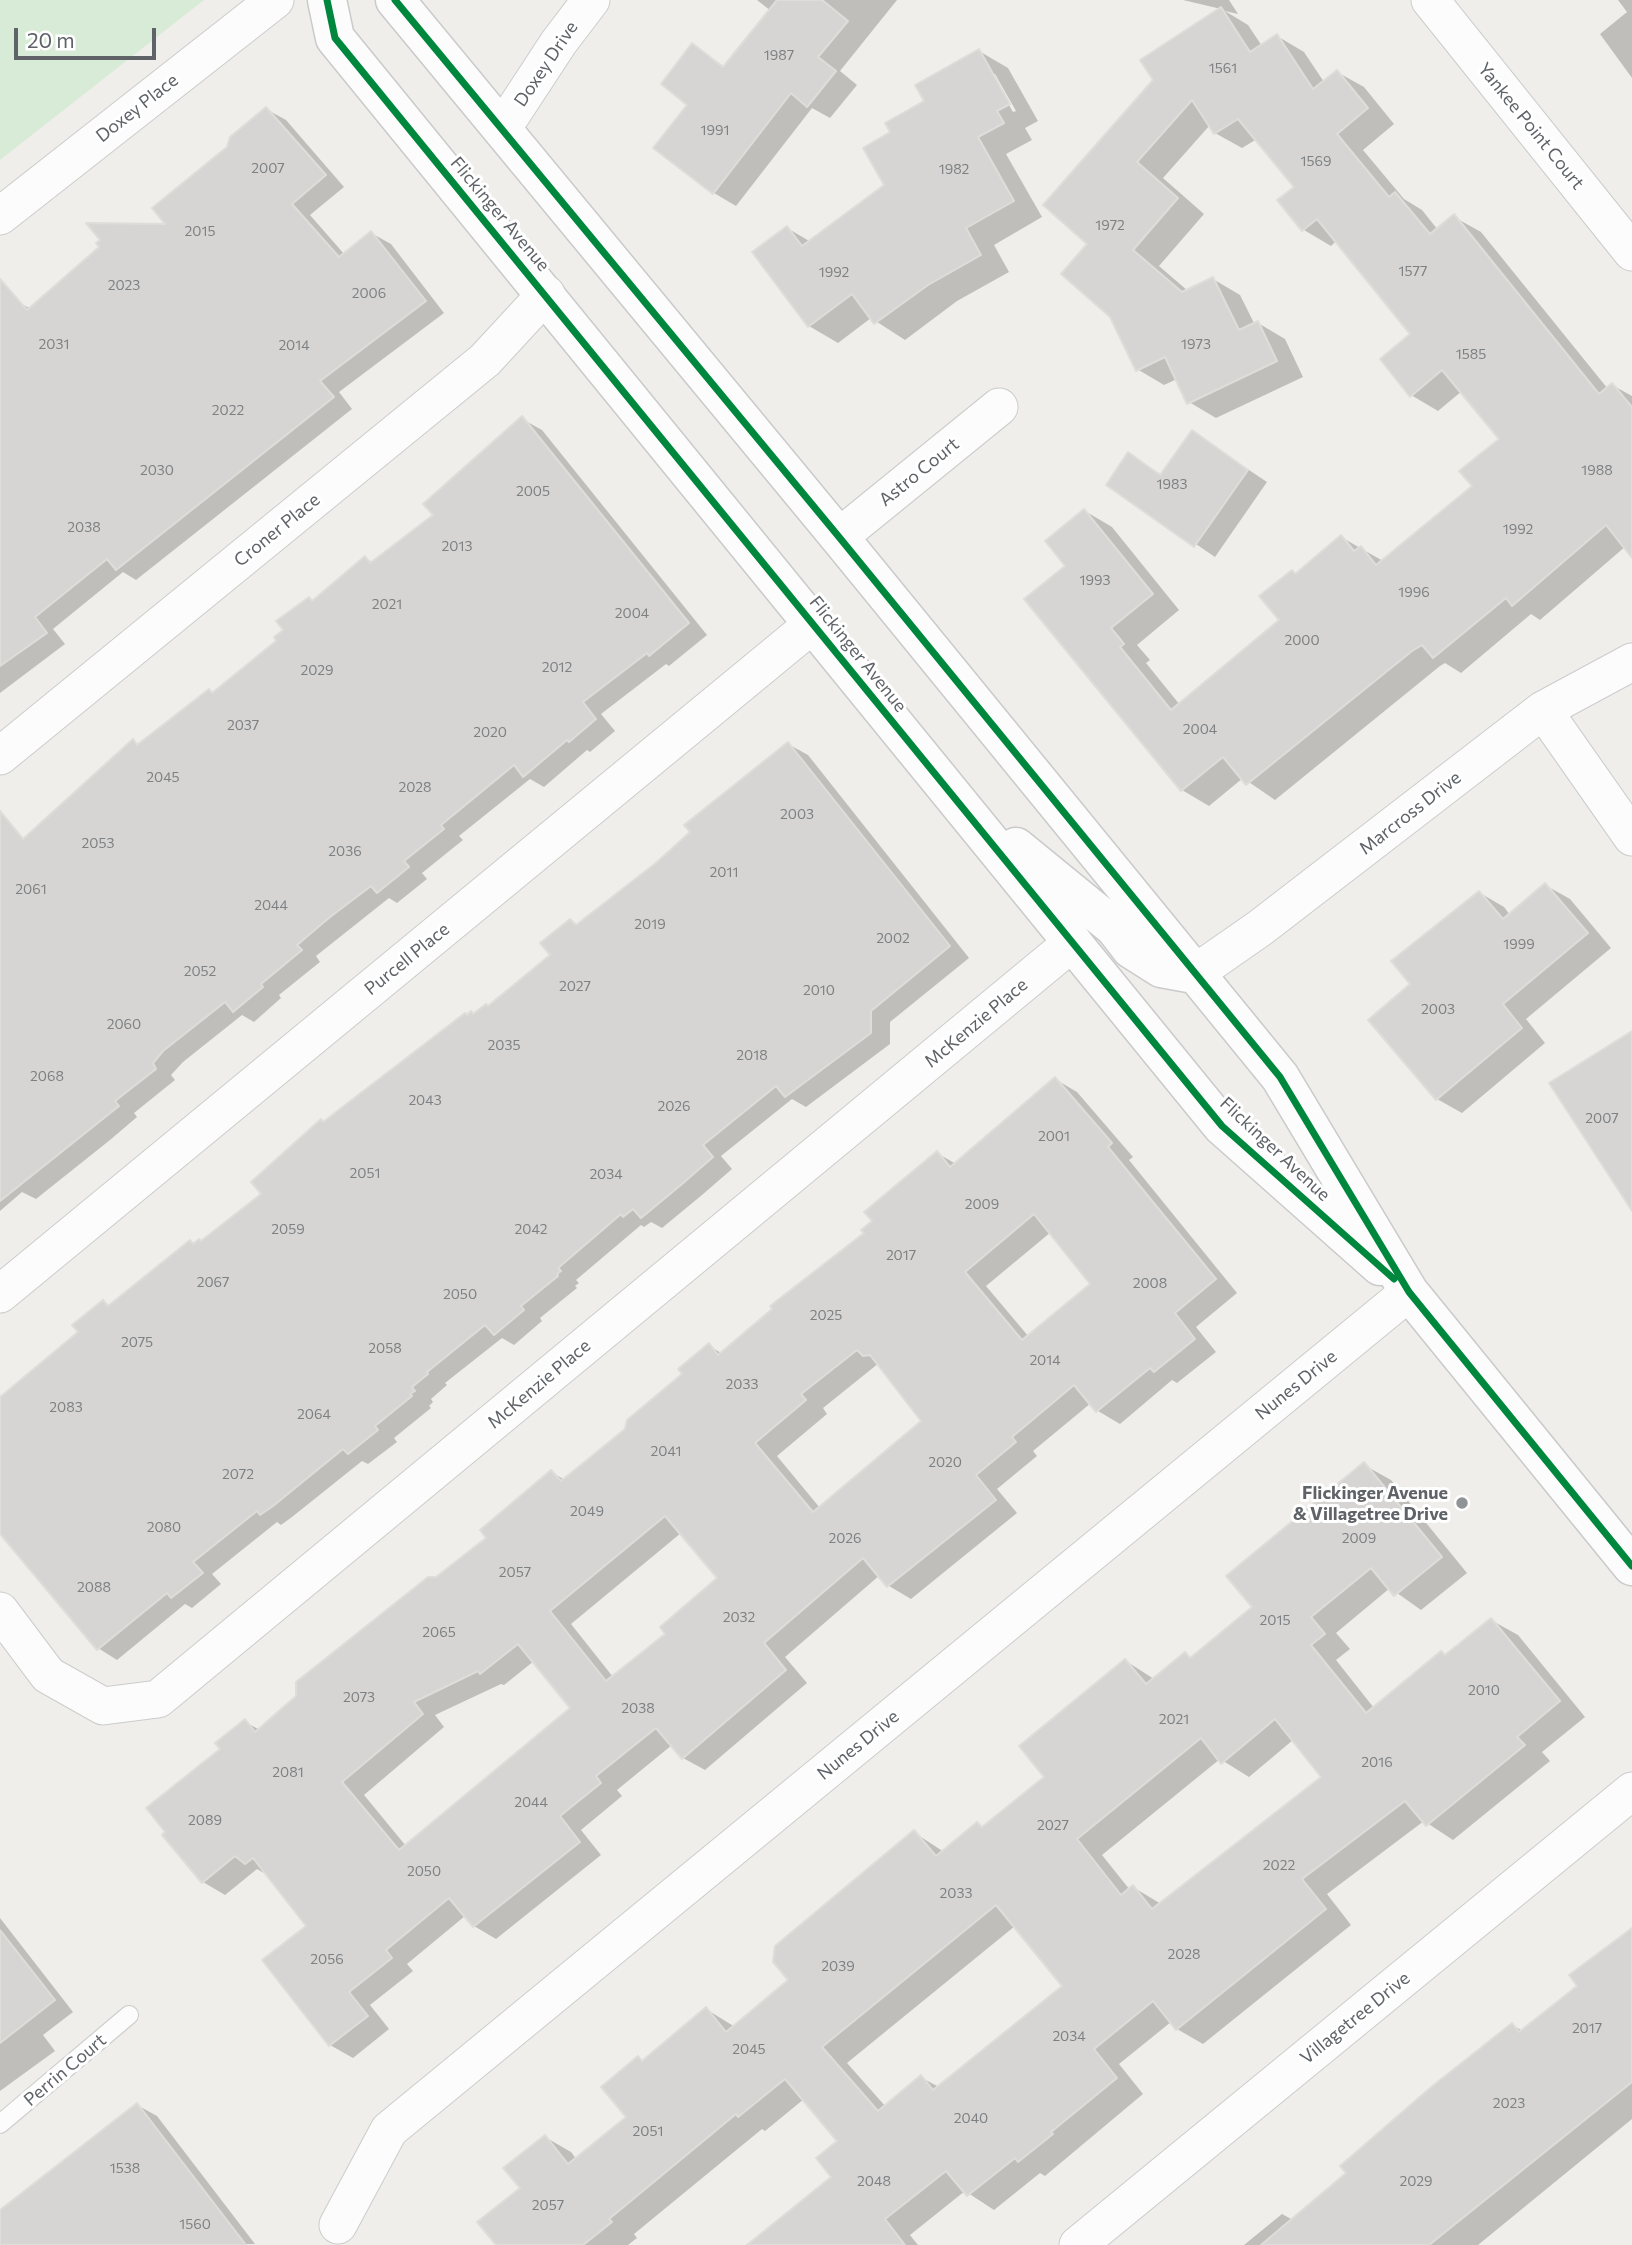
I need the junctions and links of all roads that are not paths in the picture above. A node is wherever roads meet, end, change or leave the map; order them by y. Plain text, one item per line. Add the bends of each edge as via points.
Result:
1 (275, 0) edge
2 (327, 0) edge
3 (395, 0) edge
4 (591, 0) edge
5 (1430, 0) edge
6 (502, 129) junction
7 (0, 216) edge
8 (1632, 252) edge
9 (546, 294) junction
10 (999, 407) dead end
11 (839, 537) junction
12 (813, 624) junction
13 (1632, 662) edge
14 (1543, 710) junction
15 (0, 756) edge
16 (954, 797) junction
17 (1632, 837) edge
18 (1073, 942) junction
19 (1194, 974) junction
20 (1409, 1292) junction
21 (0, 1294) edge
22 (1632, 1566) edge
23 (0, 1611) edge
24 (1632, 1791) edge
25 (129, 2015) dead end
26 (0, 2124) edge
27 (335, 2235) edge
28 (1078, 2245) edge

1 - 7 street, Doxey Place
2 - 9 main road, Flickinger Avenue via 335,38
3 - 6 main road, Flickinger Avenue
4 - 6 street, Doxey Drive
5 - 8 street, Yankee Point Court
6 - 11 main road, Flickinger Avenue
9 - 12 main road, Flickinger Avenue
9 - 15 street, Croner Place via 485,360
10 - 11 street, Astro Court
11 - 19 main road, Flickinger Avenue
12 - 16 main road, Flickinger Avenue
12 - 21 street, Purcell Place
13 - 14 street, Marcross Drive
14 - 17 street
14 - 19 street, Marcross Drive
16 - 18 main road, Flickinger Avenue
16 - 19 main road via 1114,927 1132,949 1161,968
18 - 20 main road, Flickinger Avenue via 1222,1126
18 - 23 street, McKenzie Place via 158,1699 103,1706 48,1675
19 - 20 main road, Flickinger Avenue via 1280,1077
20 - 22 main road, Flickinger Avenue
20 - 27 street, Nunes Drive via 390,2130
24 - 28 street, Villagetree Drive
25 - 26 lane, Perrin Court

